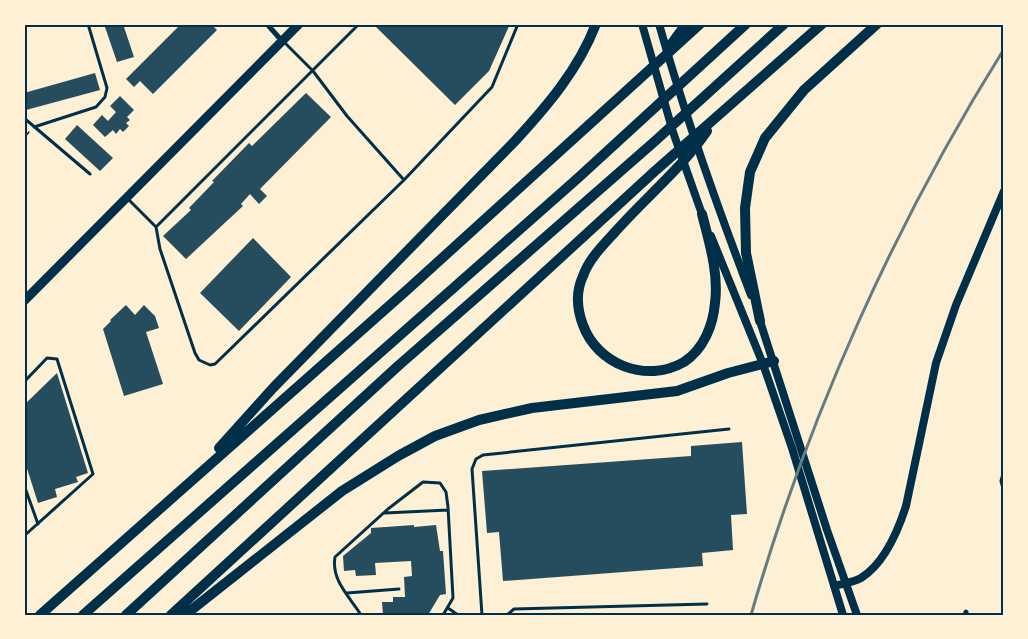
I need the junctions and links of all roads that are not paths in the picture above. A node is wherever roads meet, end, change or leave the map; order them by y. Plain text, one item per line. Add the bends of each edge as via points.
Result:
1 (88, 24) edge
2 (267, 24) edge
3 (299, 24) edge
4 (359, 24) edge
5 (518, 24) edge
6 (596, 24) edge
7 (642, 24) edge
8 (659, 24) edge
9 (686, 24) edge
10 (700, 24) edge
11 (746, 24) edge
12 (784, 24) edge
13 (822, 24) edge
14 (877, 24) edge
15 (282, 40) junction
16 (654, 67) junction
17 (313, 71) junction
18 (716, 116) junction
19 (24, 118) edge
20 (34, 127) junction
21 (90, 174) dead end
22 (404, 180) junction
23 (1004, 190) edge
24 (126, 198) junction
25 (702, 214) junction
26 (156, 227) junction
27 (24, 302) edge
28 (760, 321) junction
29 (769, 362) junction
30 (24, 382) edge
31 (729, 429) dead end
32 (1004, 474) edge
33 (24, 484) edge
34 (186, 485) junction
35 (1004, 488) edge
36 (448, 510) junction
37 (384, 513) junction
38 (38, 524) junction
39 (24, 536) edge
40 (846, 582) junction
41 (834, 586) junction
42 (399, 589) dead end
43 (347, 593) junction
44 (707, 604) dead end
45 (448, 608) junction
46 (40, 615) edge
47 (83, 615) edge
48 (126, 615) edge
49 (171, 615) edge
50 (185, 615) edge
51 (362, 615) edge
52 (443, 615) edge
53 (458, 615) edge
54 (482, 615) edge
55 (507, 615) edge
56 (843, 615) edge
57 (857, 615) edge

1 - 20 lane via 107,88 105,97 96,107
2 - 15 street
3 - 15 main road
4 - 17 lane
5 - 22 lane via 492,87
6 - 34 highway via 577,66 550,102 273,388
7 - 25 main road
8 - 28 main road via 706,177
9 - 16 highway
10 - 16 highway
11 - 47 highway via 569,186
12 - 48 highway via 398,366
13 - 18 highway
14 - 28 highway via 804,90 765,138 750,172 745,208 746,253
15 - 17 lane
15 - 24 main road
16 - 34 highway
17 - 22 lane
17 - 26 lane
18 - 25 highway via 701,140 599,250 583,276 580,318 588,339 604,356 623,367 663,369 684,361 705,339 716,292
18 - 49 highway
19 - 20 lane
20 - 21 lane
22 - 26 lane via 210,365 195,353
23 - 40 main road via 936,363 899,527 870,570 861,578
24 - 26 lane
24 - 27 main road
25 - 29 main road
28 - 29 main road
29 - 40 main road via 789,409
29 - 41 main road via 782,419
29 - 50 highway via 677,391 532,408 479,420 435,436 342,491
30 - 38 lane via 47,358 57,359 93,474
31 - 54 lane via 483,455 476,459 472,469
32 - 35 street
33 - 38 lane
34 - 46 highway
36 - 37 lane
36 - 37 lane via 441,483 423,482
36 - 45 lane via 453,598
37 - 43 lane via 335,557 335,577
38 - 39 lane
40 - 41 main road
40 - 57 main road
41 - 56 main road
42 - 43 lane
43 - 51 lane
44 - 55 lane via 514,609
45 - 52 lane
45 - 53 lane

